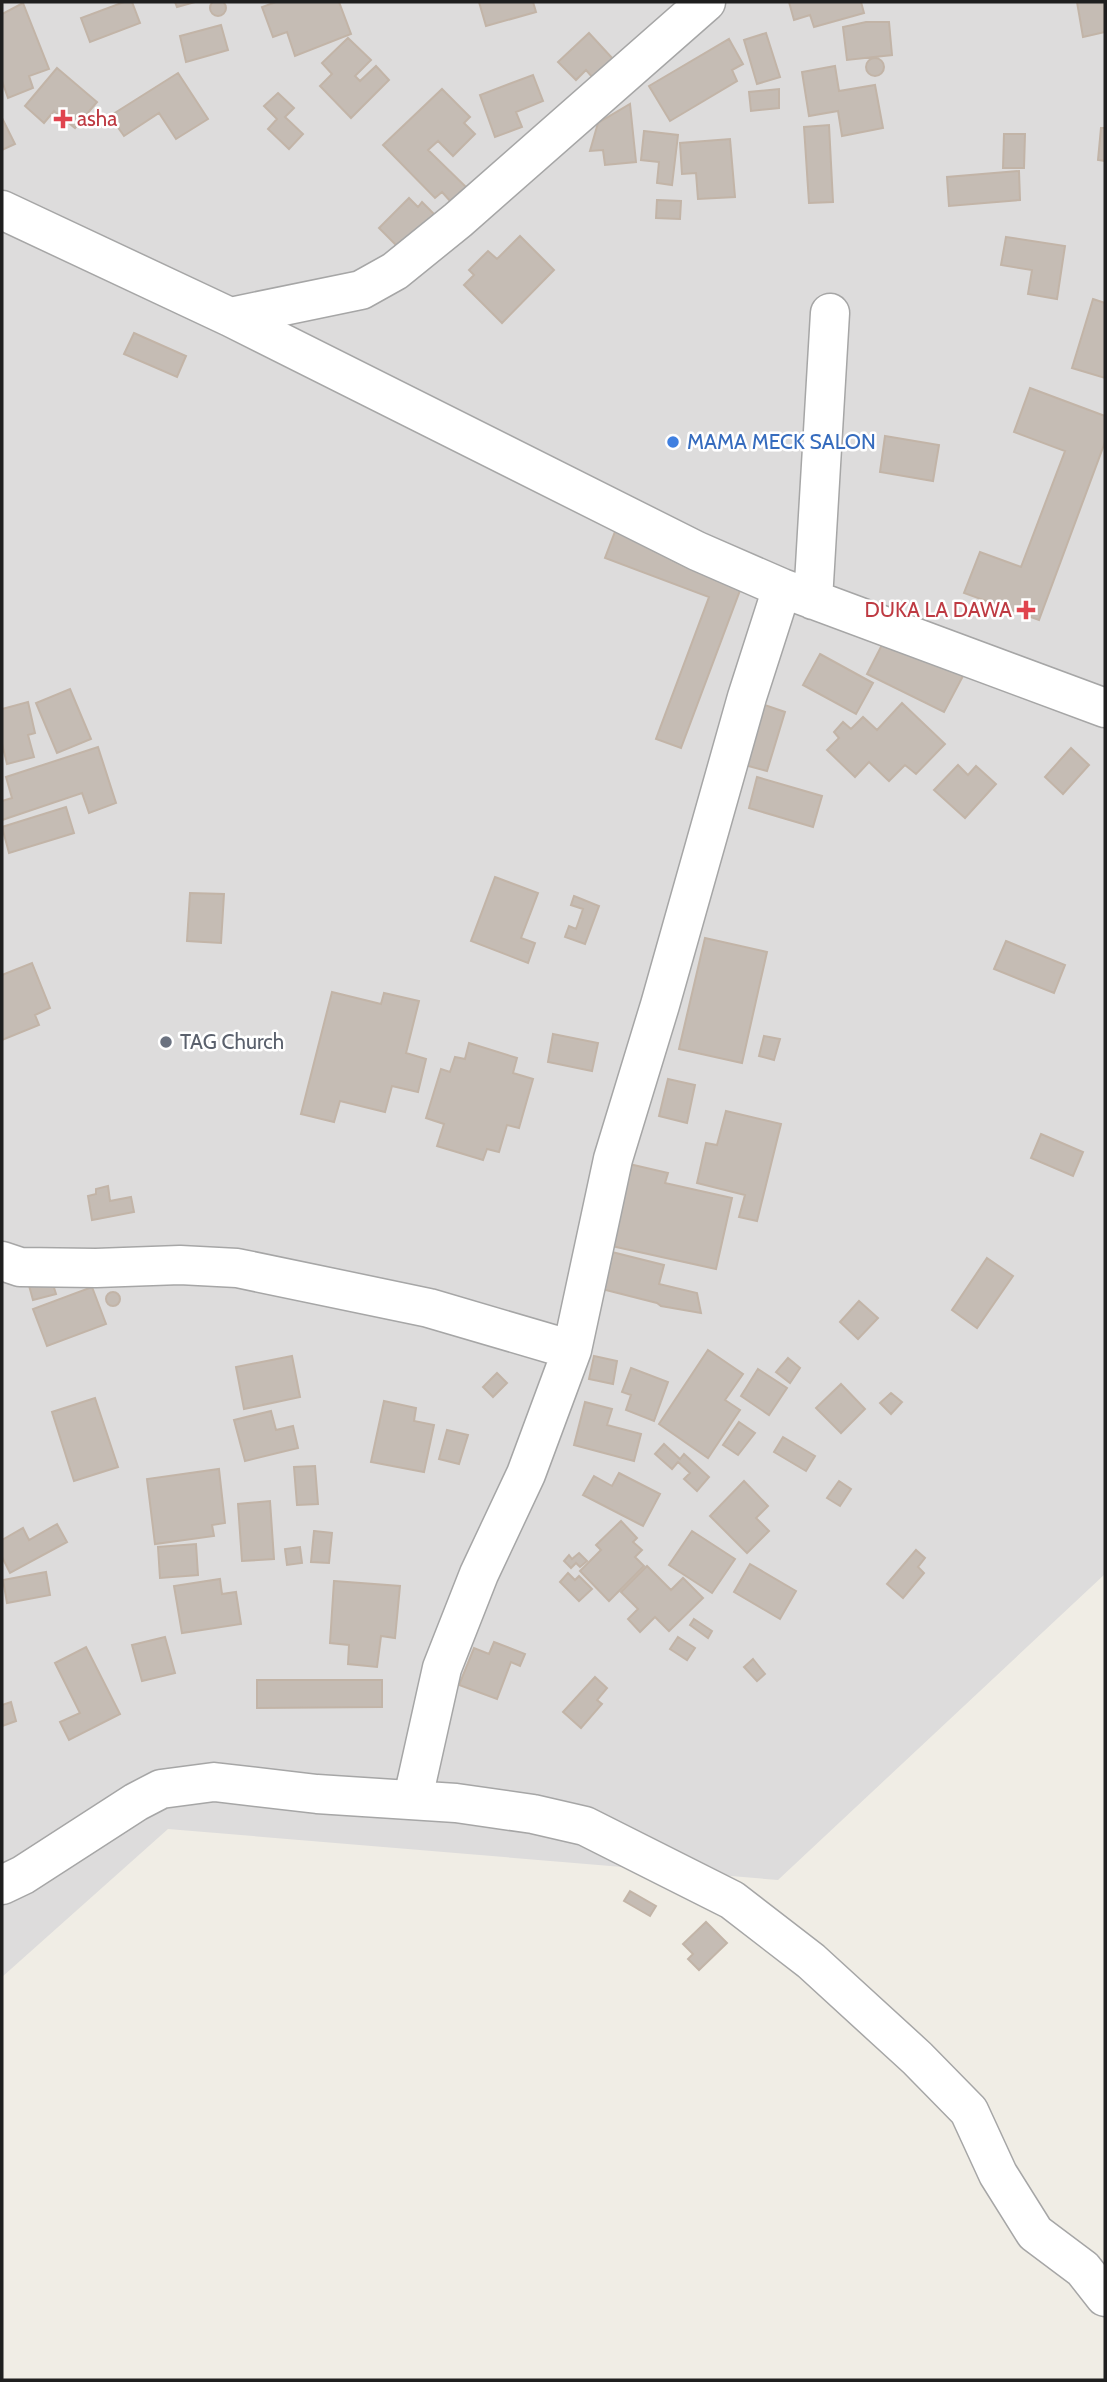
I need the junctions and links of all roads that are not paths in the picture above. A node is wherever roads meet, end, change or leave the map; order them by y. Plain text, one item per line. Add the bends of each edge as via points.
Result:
1 (706, 2) edge
2 (2, 211) edge
3 (830, 313) dead end
4 (230, 317) junction
5 (797, 594) junction
6 (1105, 708) edge
7 (2, 1261) edge
8 (572, 1350) junction
9 (413, 1798) junction
10 (2, 1885) edge
11 (1105, 2297) edge

1 - 4 street via 458,220 387,276 361,290
2 - 4 street
3 - 5 street
4 - 5 street via 697,551
5 - 6 street
5 - 8 street via 747,697 613,1158
7 - 8 street via 20,1267 237,1268 429,1308
8 - 9 street via 530,1463 442,1668
9 - 10 street via 317,1794 214,1782 162,1789
9 - 11 street via 585,1826 732,1900 811,1961 969,2110 998,2174 1035,2233 1083,2270

